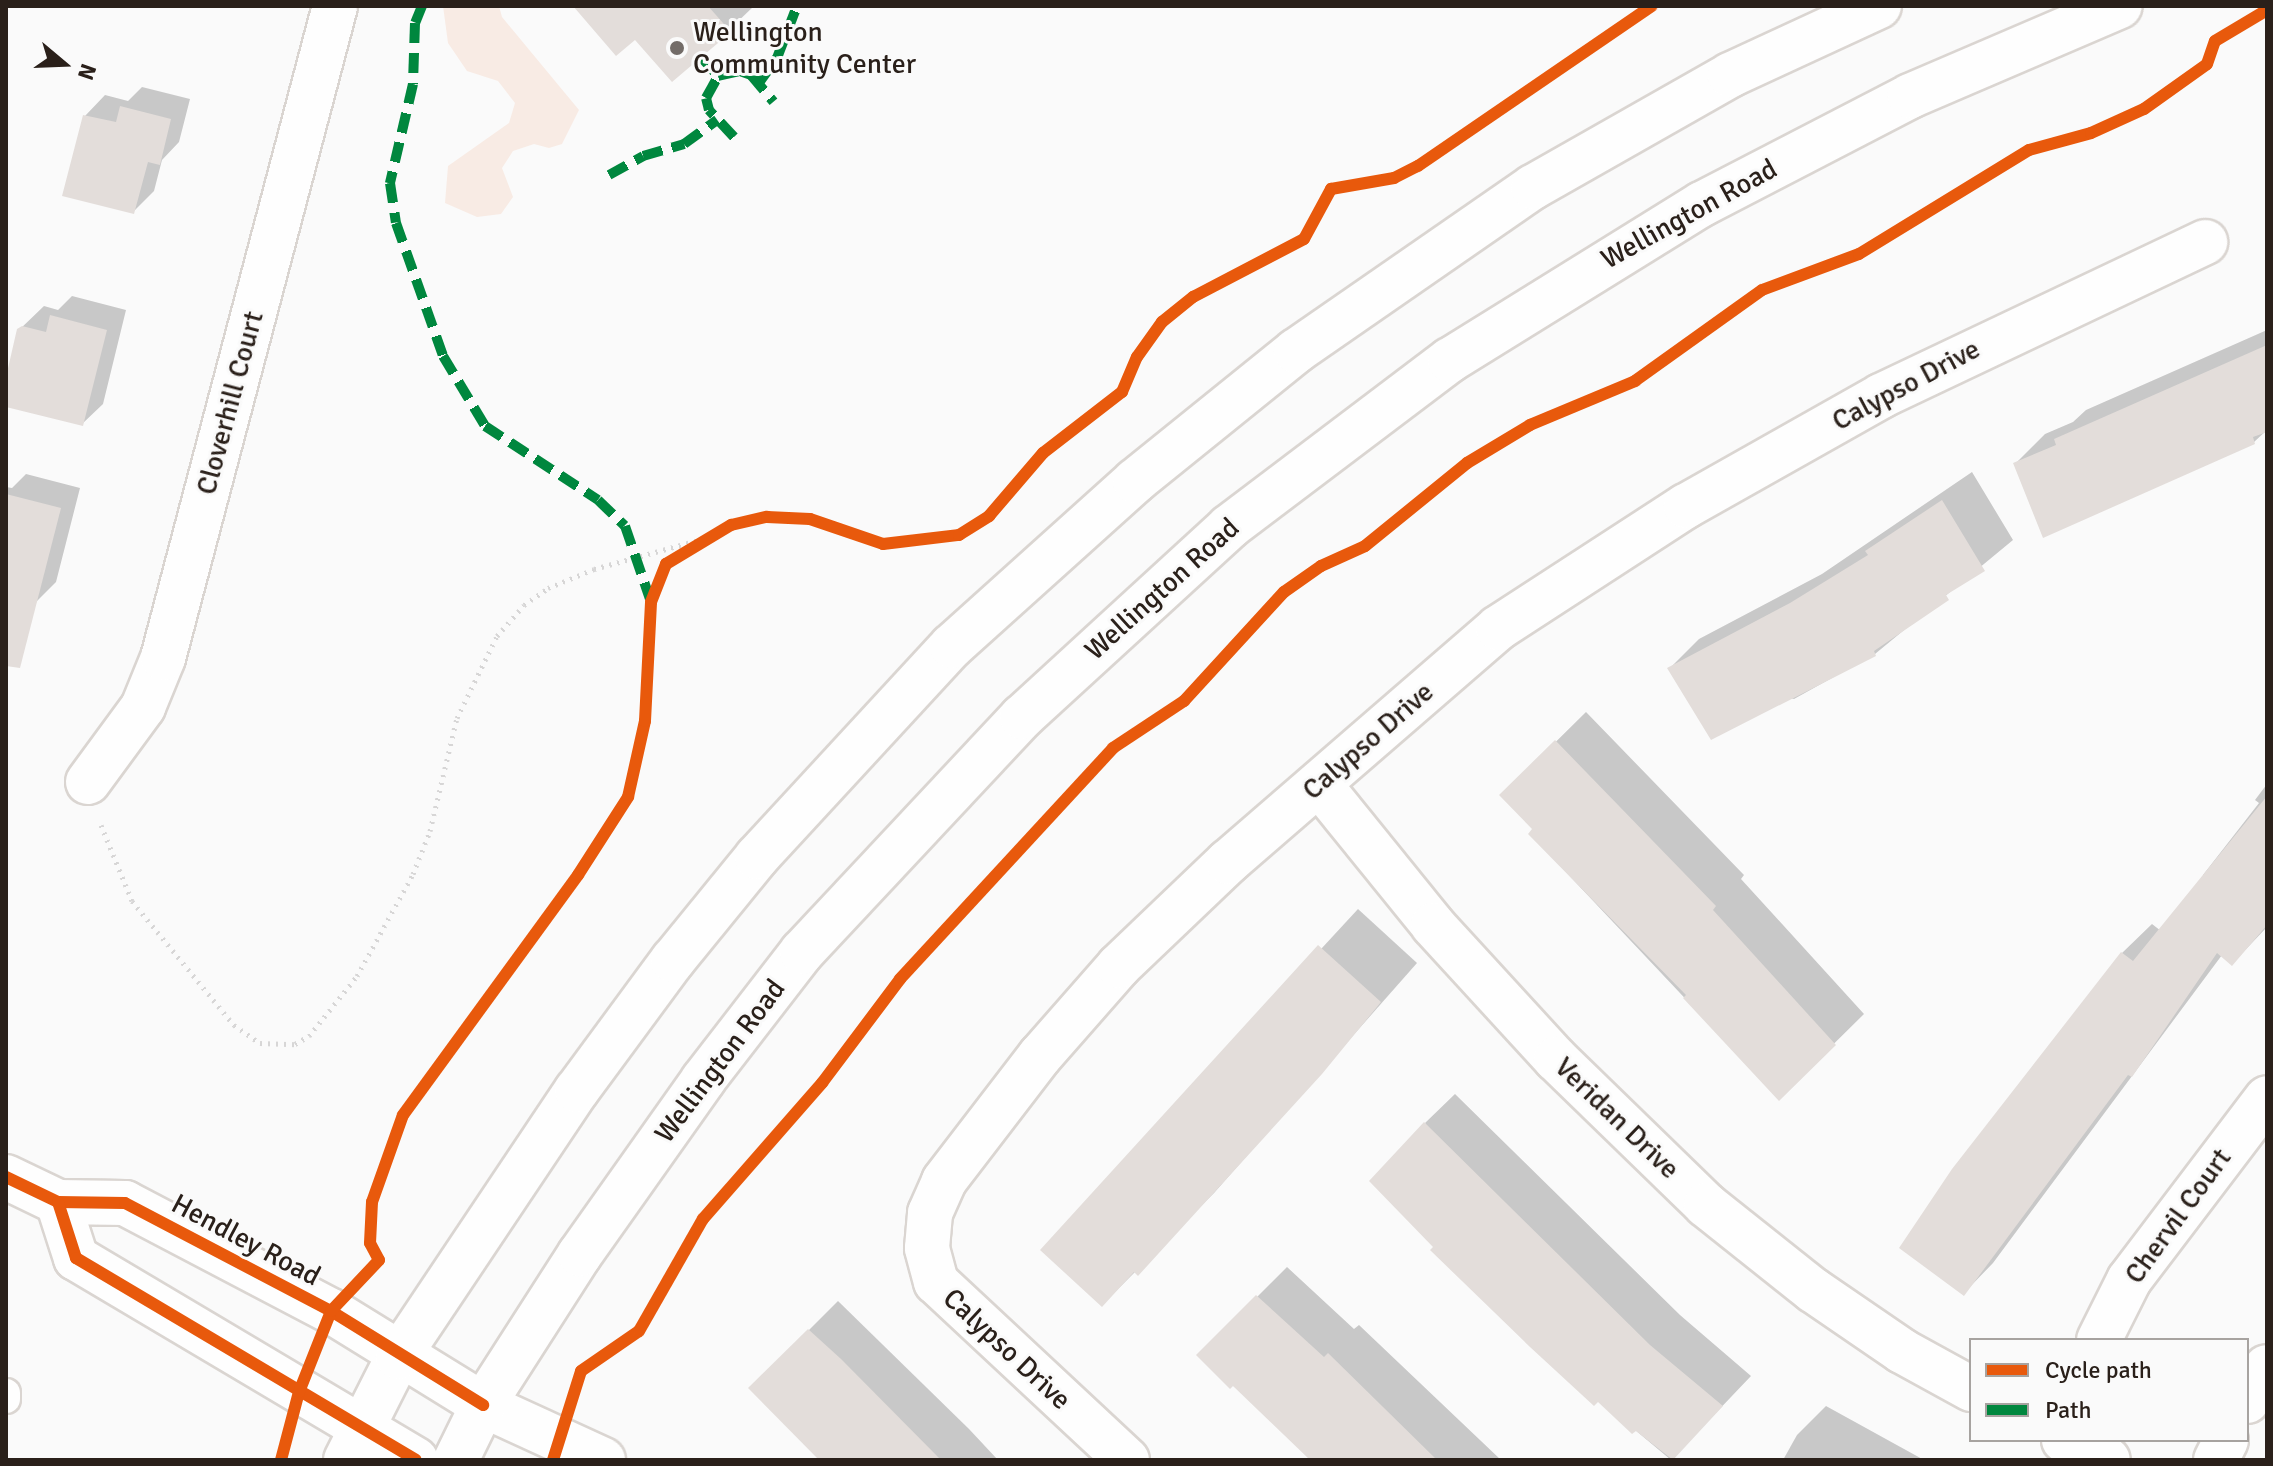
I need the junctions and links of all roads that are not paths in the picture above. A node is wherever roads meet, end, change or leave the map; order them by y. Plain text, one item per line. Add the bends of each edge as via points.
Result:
1 (335, 6) edge
2 (1879, 6) edge
3 (2120, 6) edge
4 (2205, 242) dead end
5 (88, 782) road end
6 (1319, 784) junction
7 (2267, 1098) edge
8 (6, 1177) edge
9 (58, 1202) junction
10 (2100, 1338) edge
11 (398, 1357) junction
12 (2267, 1367) edge
13 (1969, 1388) edge
14 (6, 1393) edge
15 (2249, 1398) edge
16 (6, 1399) edge
17 (483, 1405) junction
18 (2068, 1442) edge
19 (2225, 1442) edge
20 (355, 1444) edge
21 (416, 1460) edge
22 (456, 1460) edge
23 (603, 1460) edge
24 (1127, 1460) edge
25 (2108, 1460) edge
26 (2216, 1460) edge

1 - 5 street, Cloverhill Court via 163,658 143,707
2 - 11 street via 1730,75 1533,187 1296,351 1057,549 864,738 729,891 577,1090
3 - 17 street, Wellington Road via 1910,96 1662,226 1450,360 1229,527 1022,717 802,952 615,1204
4 - 6 street, Calypso Drive via 1881,396 1686,506 1498,628
6 - 13 street, Veridan Drive via 1443,937 1556,1059 1706,1205 1813,1290 1902,1351
6 - 24 street, Calypso Drive via 1119,966 1011,1093 944,1181 930,1213 927,1248 936,1282
7 - 10 street, Chervil Court via 2129,1280
8 - 9 street, Hendley Road
9 - 11 street, Hendley Road via 125,1203 331,1311
9 - 20 street via 76,1258
11 - 17 street, Hendley Road
11 - 20 street
12 - 15 street
14 - 16 lane
17 - 22 street, Wellington Road
17 - 23 street, Hendley Road
18 - 25 street
19 - 26 street
20 - 21 street

